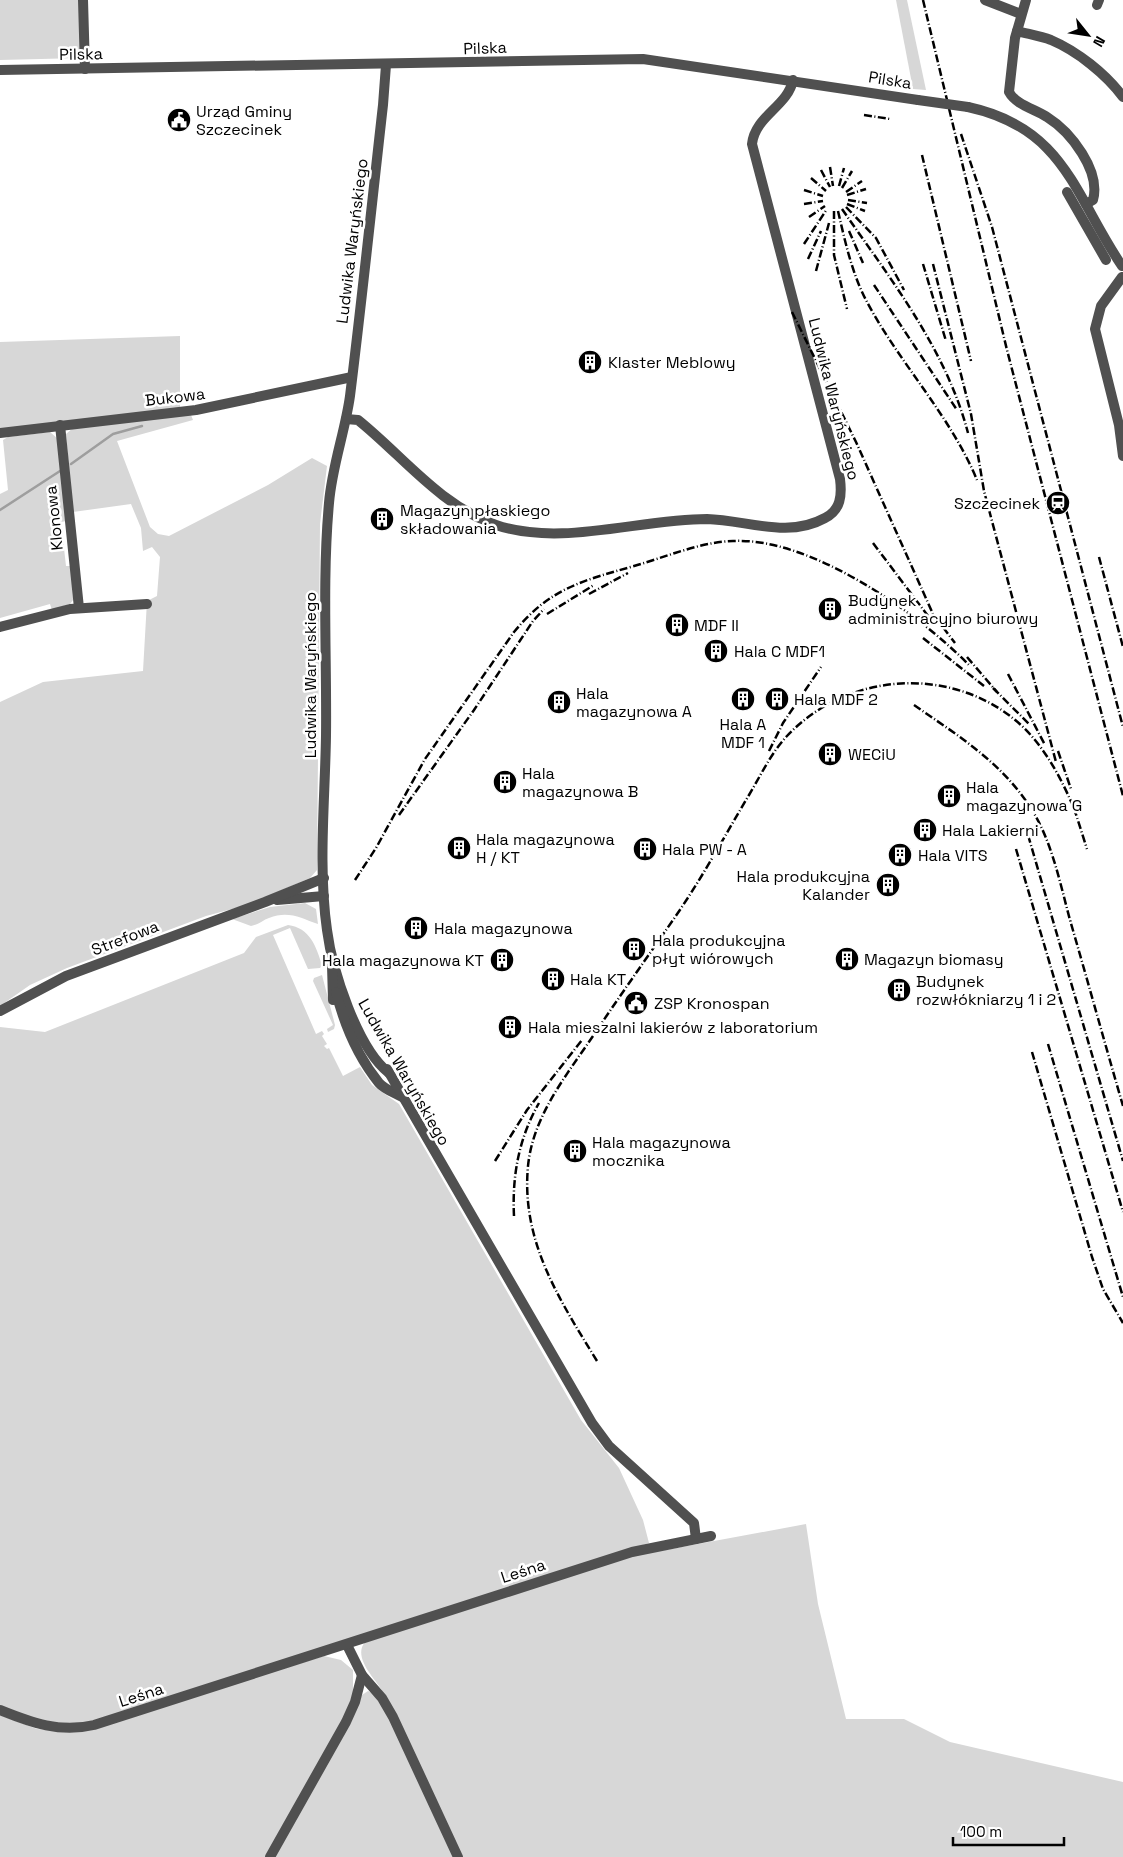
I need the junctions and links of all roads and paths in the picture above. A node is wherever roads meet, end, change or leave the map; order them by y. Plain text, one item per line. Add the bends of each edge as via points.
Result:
1 (83, 0) edge
2 (985, 0) edge
3 (1026, 0) edge
4 (1021, 14) junction
5 (1017, 31) junction
6 (386, 65) junction
7 (85, 69) junction
8 (0, 70) edge
9 (792, 80) junction
10 (1123, 97) edge
11 (1067, 192) dead end
12 (1086, 204) junction
13 (1102, 234) junction
14 (1123, 254) edge
15 (1106, 260) dead end
16 (1123, 266) edge
17 (1122, 281) edge
18 (352, 377) junction
19 (346, 419) junction
20 (60, 425) junction
21 (0, 433) edge
22 (1122, 433) edge
23 (1123, 456) edge
24 (147, 604) dead end
25 (78, 608) junction
26 (0, 628) edge
27 (324, 878) junction
28 (324, 896) junction
29 (265, 902) junction
30 (333, 968) junction
31 (0, 1012) edge
32 (402, 1097) junction
33 (711, 1536) dead end
34 (696, 1539) junction
35 (347, 1645) junction
36 (362, 1675) junction
37 (0, 1710) edge
38 (270, 1857) edge
39 (458, 1857) edge

1 - 7 street
2 - 4 street
3 - 4 street
4 - 5 street
5 - 10 street via 1062,46 1104,76
5 - 12 street via 1008,92 1016,100 1048,117 1076,143 1088,166 1095,192 1093,200
6 - 7 street, Pilska
6 - 9 street, Pilska via 643,59
6 - 18 street, Ludwika Waryńskiego
7 - 8 street, Pilska
9 - 12 street, Pilska, bridge via 968,107 1006,119 1042,142 1064,166
9 - 19 street, Ludwika Waryńskiego via 788,92 757,127 753,151 840,479 840,500 829,516 796,529 706,520 552,533 511,529 459,508 358,420
11 - 15 street
12 - 13 street, Pilska
13 - 14 street
13 - 16 street
16 - 17 street
17 - 22 street via 1108,295 1098,314 1095,329
18 - 19 street, Ludwika Waryńskiego
18 - 20 street, Bukowa via 196,410
19 - 27 street, Ludwika Waryńskiego via 333,474 328,520
20 - 21 street, Bukowa
20 - 25 street, Klonowa
22 - 23 street
24 - 25 street
25 - 26 street
27 - 28 street, Ludwika Waryńskiego
27 - 29 street, Strefowa
28 - 29 street, Strefowa
28 - 30 street, Ludwika Waryńskiego
29 - 31 street, Strefowa via 66,976
30 - 32 street, Ludwika Waryńskiego via 360,1031
30 - 32 street via 346,1025 380,1084
32 - 34 street, Ludwika Waryńskiego via 592,1423 614,1451 694,1523
33 - 34 street, Leśna
34 - 35 street, Leśna via 632,1552
35 - 36 street
35 - 37 street, Leśna via 82,1728 44,1726
36 - 38 street via 346,1722
36 - 39 street via 393,1717

